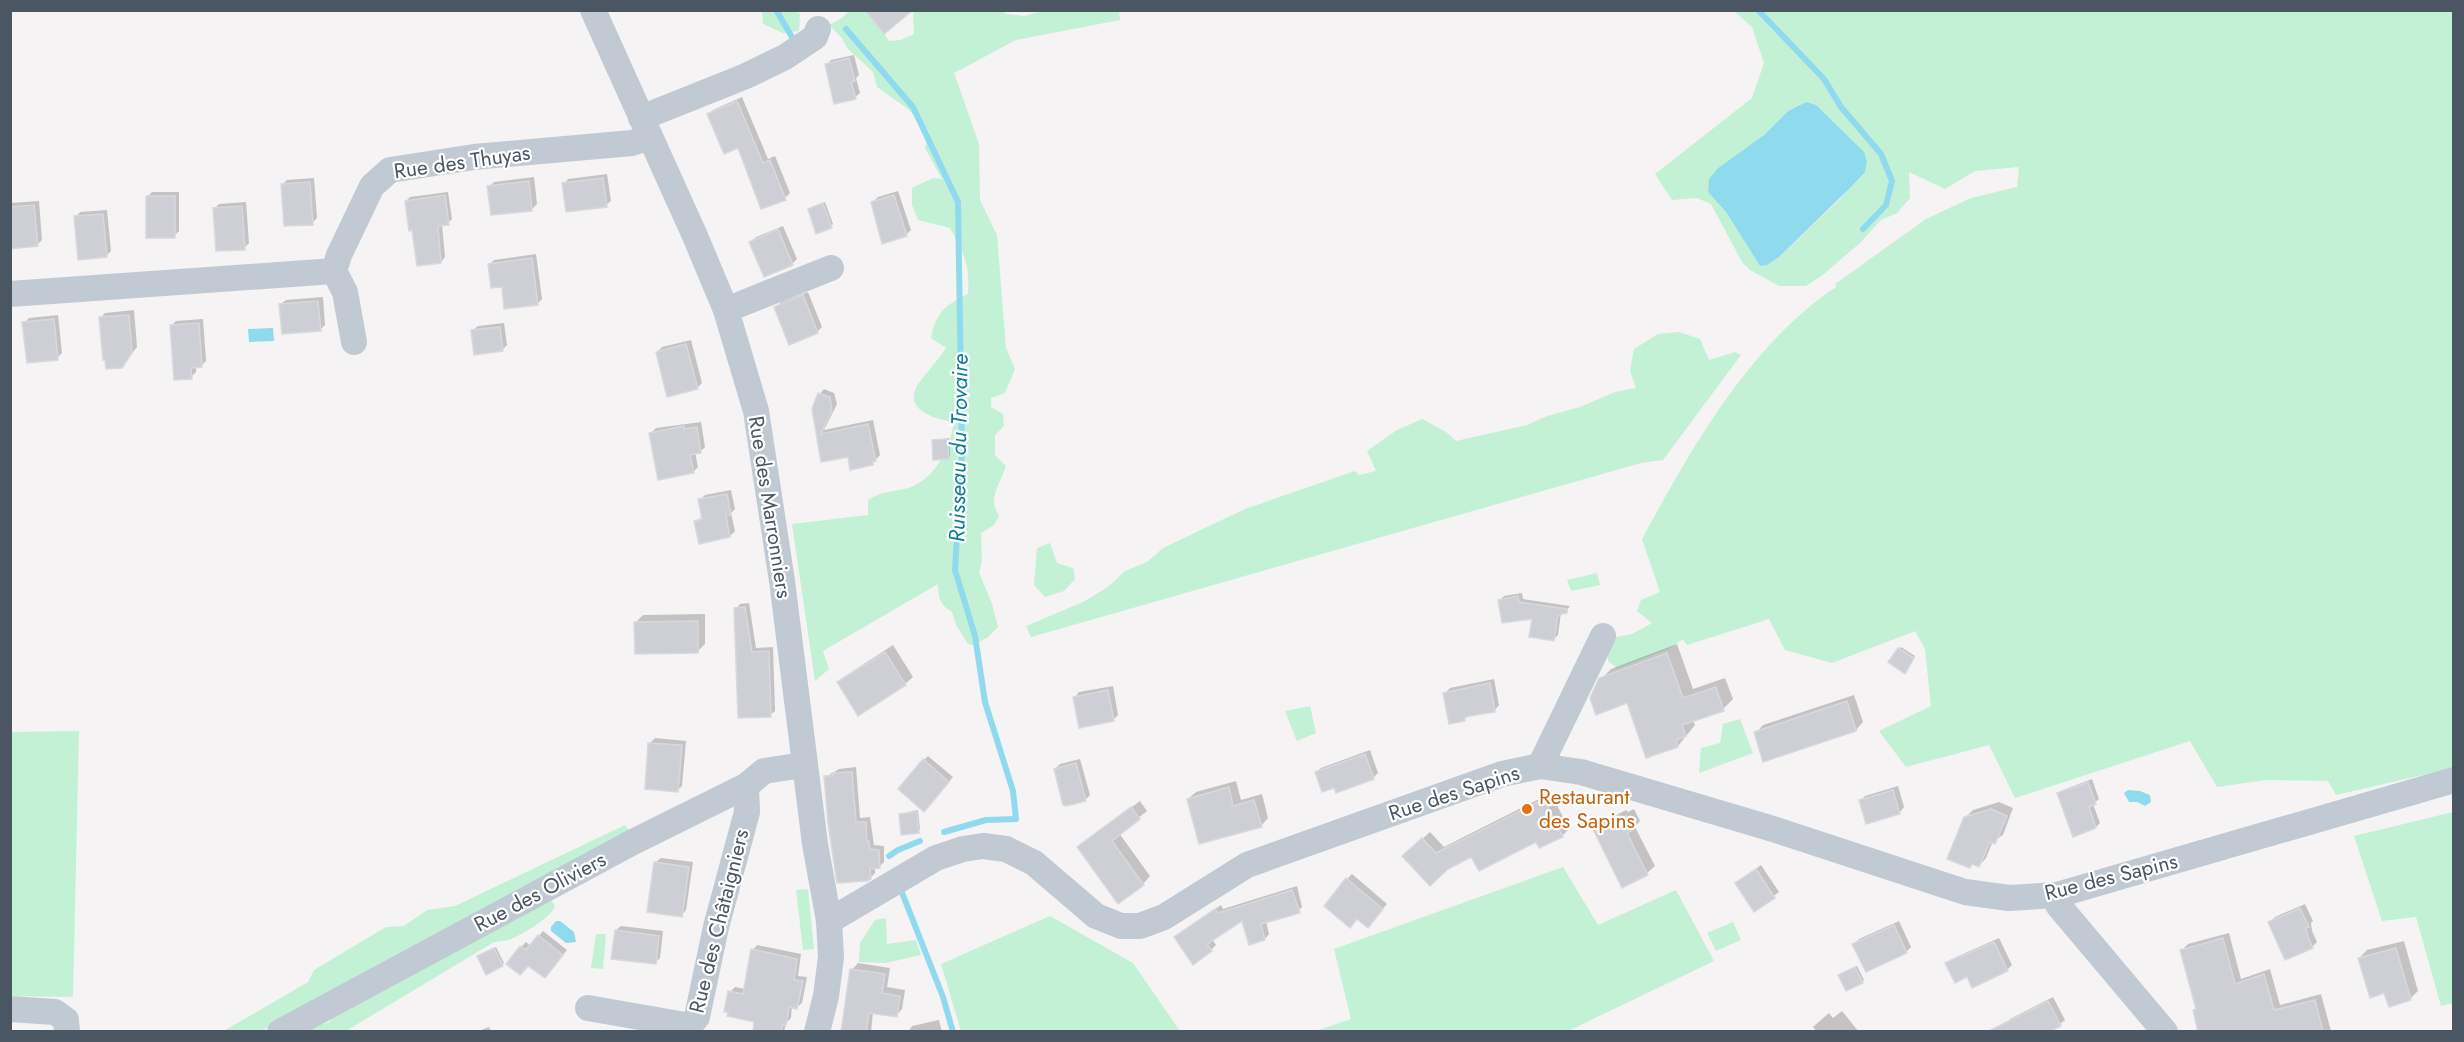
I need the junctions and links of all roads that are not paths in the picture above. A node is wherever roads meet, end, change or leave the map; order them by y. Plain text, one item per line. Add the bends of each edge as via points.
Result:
1 (593, 10) edge
2 (818, 28) dead end
3 (645, 128) junction
4 (831, 268) dead end
5 (334, 271) junction
6 (10, 294) edge
7 (726, 310) junction
8 (354, 342) dead end
9 (1603, 636) dead end
10 (803, 765) junction
11 (1540, 766) junction
12 (755, 772) junction
13 (2454, 780) edge
14 (2057, 895) junction
15 (829, 921) junction
16 (588, 1008) dead end
17 (10, 1009) edge
18 (67, 1032) edge
19 (280, 1032) edge
20 (817, 1032) edge
21 (2165, 1032) edge

1 - 3 street, Rue des Marronniers
2 - 3 street, Rue des Thuyas via 815,37 785,57
3 - 5 street, Rue des Thuyas via 632,143 474,157 390,170 372,186
3 - 7 street, Rue des Marronniers
4 - 7 street
5 - 6 street
5 - 8 street via 345,292
7 - 10 street, Rue des Marronniers via 756,411 782,581
9 - 11 street
10 - 12 street, Rue des Oliviers
10 - 15 street, Rue des Marronniers
11 - 14 street, Rue des Sapins via 1581,772 1965,892 2009,897
11 - 15 street, Rue des Sapins via 1502,774 1247,865 1164,917 1140,926 1120,926 1096,916 1034,863 1006,849 983,846 936,858
12 - 16 street, Rue des Châtaigniers via 697,1017 685,1025
12 - 19 street, Rue des Oliviers
13 - 14 street, Rue des Sapins
14 - 21 street via 2058,905
15 - 20 street, Rue des Marronniers via 831,957
17 - 18 street via 55,1012 66,1020

